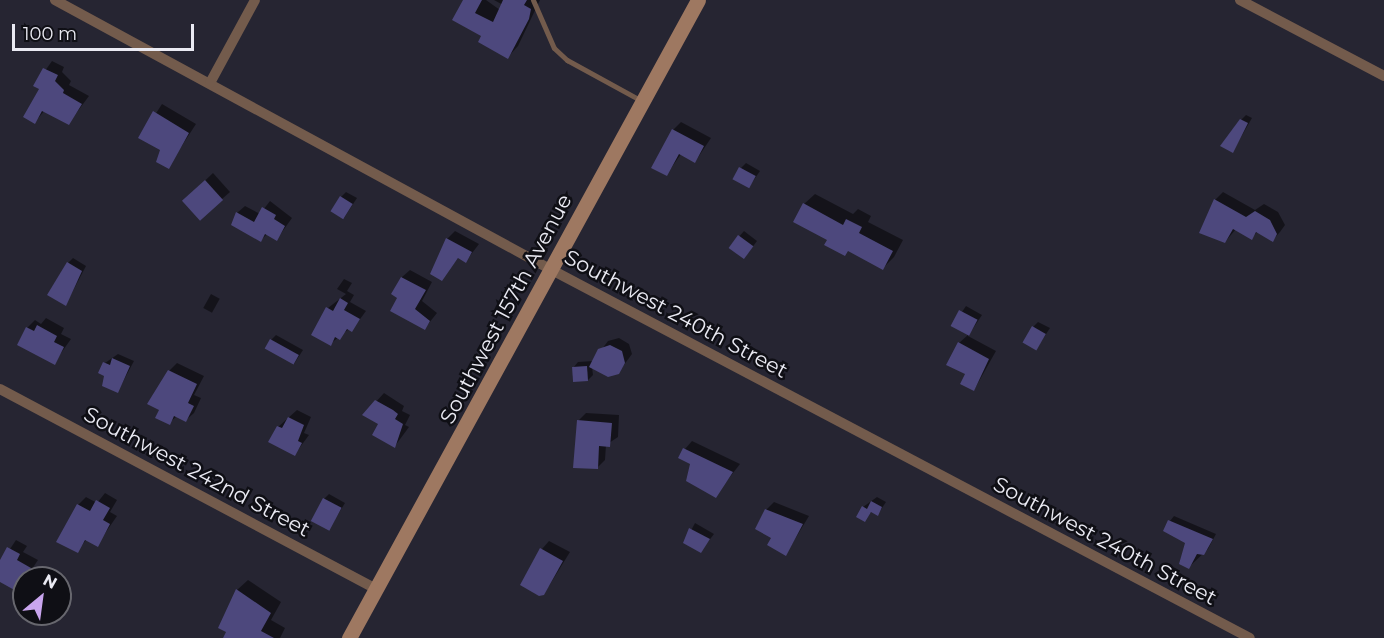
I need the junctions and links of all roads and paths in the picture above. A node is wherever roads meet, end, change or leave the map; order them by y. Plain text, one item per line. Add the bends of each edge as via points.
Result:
1 (55, 0) edge
2 (255, 0) edge
3 (533, 0) edge
4 (698, 0) edge
5 (1240, 0) edge
6 (1384, 76) edge
7 (210, 83) junction
8 (642, 101) junction
9 (550, 269) junction
10 (0, 389) edge
11 (376, 589) junction
12 (349, 638) edge
13 (1250, 638) edge

1 - 7 street, Southwest 240th Street
2 - 7 street
3 - 8 lane via 554,48 567,60
4 - 8 street, Southwest 157th Avenue
5 - 6 street
7 - 9 street, Southwest 240th Street
8 - 9 street, Southwest 157th Avenue
9 - 11 street, Southwest 157th Avenue
9 - 13 street, Southwest 240th Street
10 - 11 street, Southwest 242nd Street
11 - 12 street, Southwest 157th Avenue

